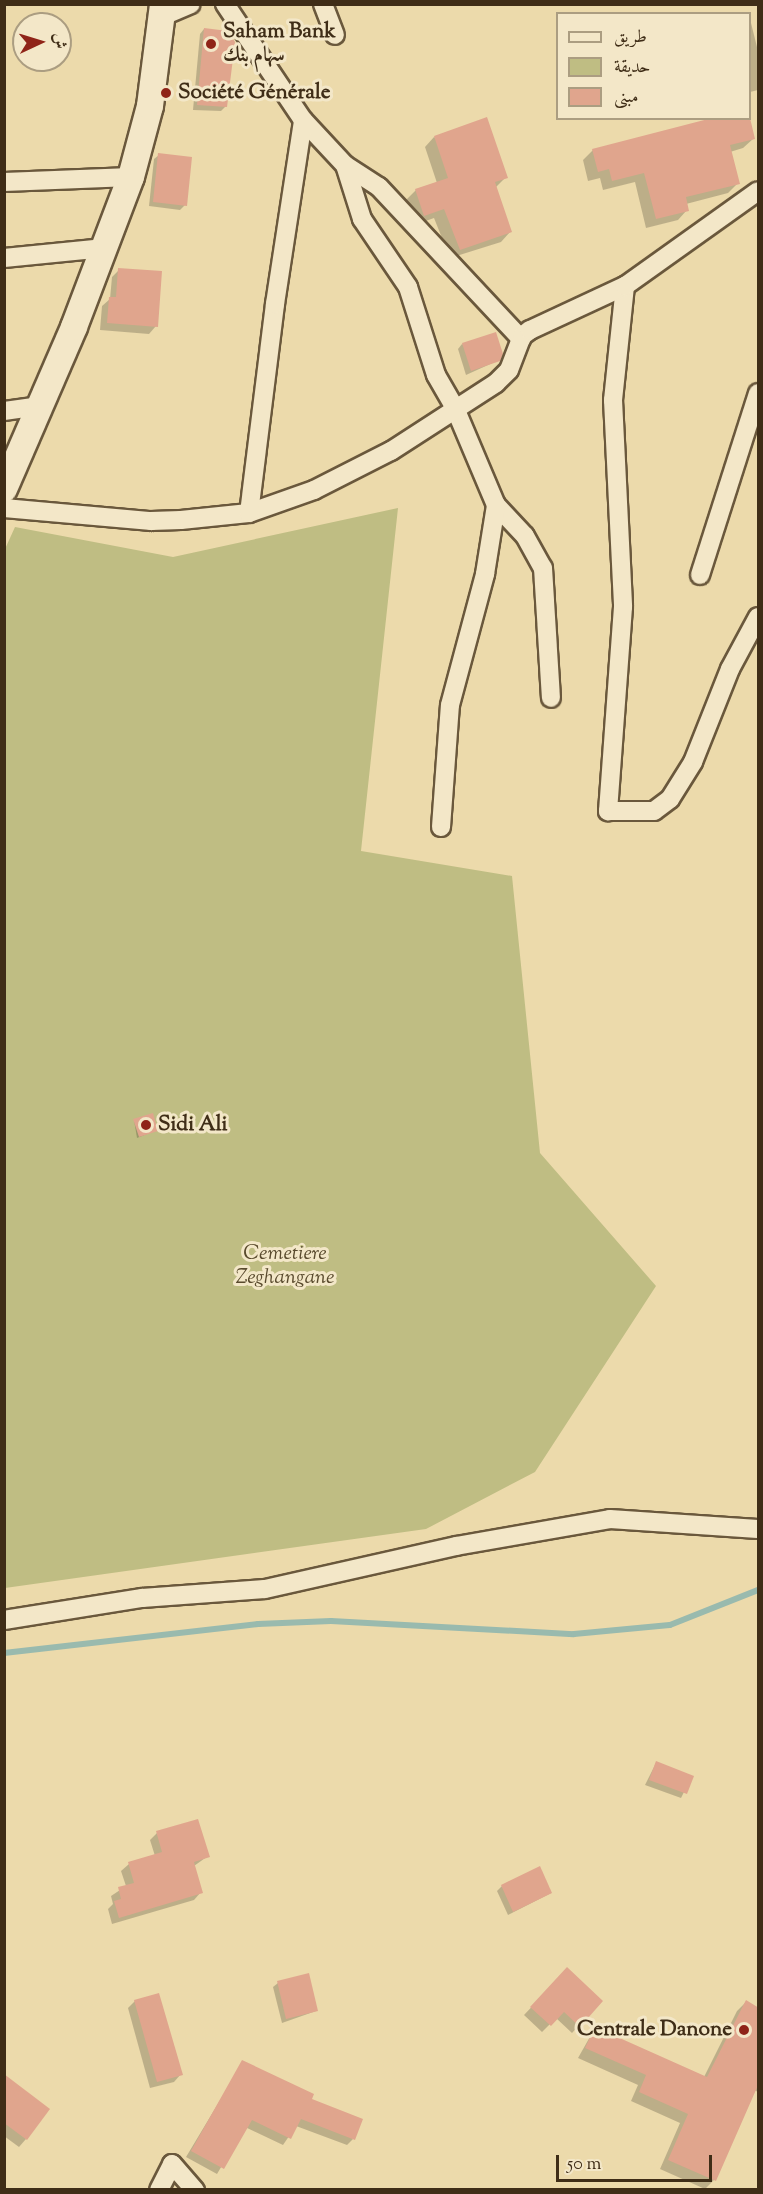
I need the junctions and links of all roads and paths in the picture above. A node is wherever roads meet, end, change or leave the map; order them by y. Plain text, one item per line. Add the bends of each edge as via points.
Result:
1 (191, 4) edge
2 (225, 4) edge
3 (323, 4) edge
4 (163, 10) edge
5 (335, 35) dead end
6 (303, 120) junction
7 (345, 165) junction
8 (131, 177) junction
9 (4, 182) edge
10 (759, 191) edge
11 (105, 248) junction
12 (4, 258) edge
13 (625, 286) junction
14 (520, 339) junction
15 (759, 393) edge
16 (41, 406) junction
17 (455, 408) junction
18 (4, 411) edge
19 (750, 446) edge
20 (4, 489) edge
21 (496, 505) junction
22 (4, 508) edge
23 (249, 513) junction
24 (700, 575) dead end
25 (759, 617) edge
26 (551, 698) dead end
27 (441, 827) dead end
28 (759, 1529) edge
29 (4, 1620) edge
30 (159, 2190) edge
31 (195, 2190) edge

1 - 4 street
2 - 6 street
3 - 5 street
4 - 8 main road via 150,106
6 - 7 street
6 - 23 street
7 - 14 street via 379,187
7 - 17 street via 362,219 408,287 426,350
8 - 9 street
8 - 11 main road
10 - 13 street
11 - 12 street
11 - 16 main road
13 - 14 street via 530,330
13 - 25 street via 613,400 623,607 608,811 654,811 670,799 693,762 730,669
14 - 17 street via 502,378
15 - 19 street
16 - 18 street
16 - 20 main road
17 - 21 street
17 - 23 street via 363,467
19 - 24 street
21 - 26 street via 525,536 543,568
21 - 27 street via 485,574 450,705
22 - 23 street via 151,521
28 - 29 street via 610,1519 456,1546 265,1589 131,1600
30 - 31 street via 172,2164

